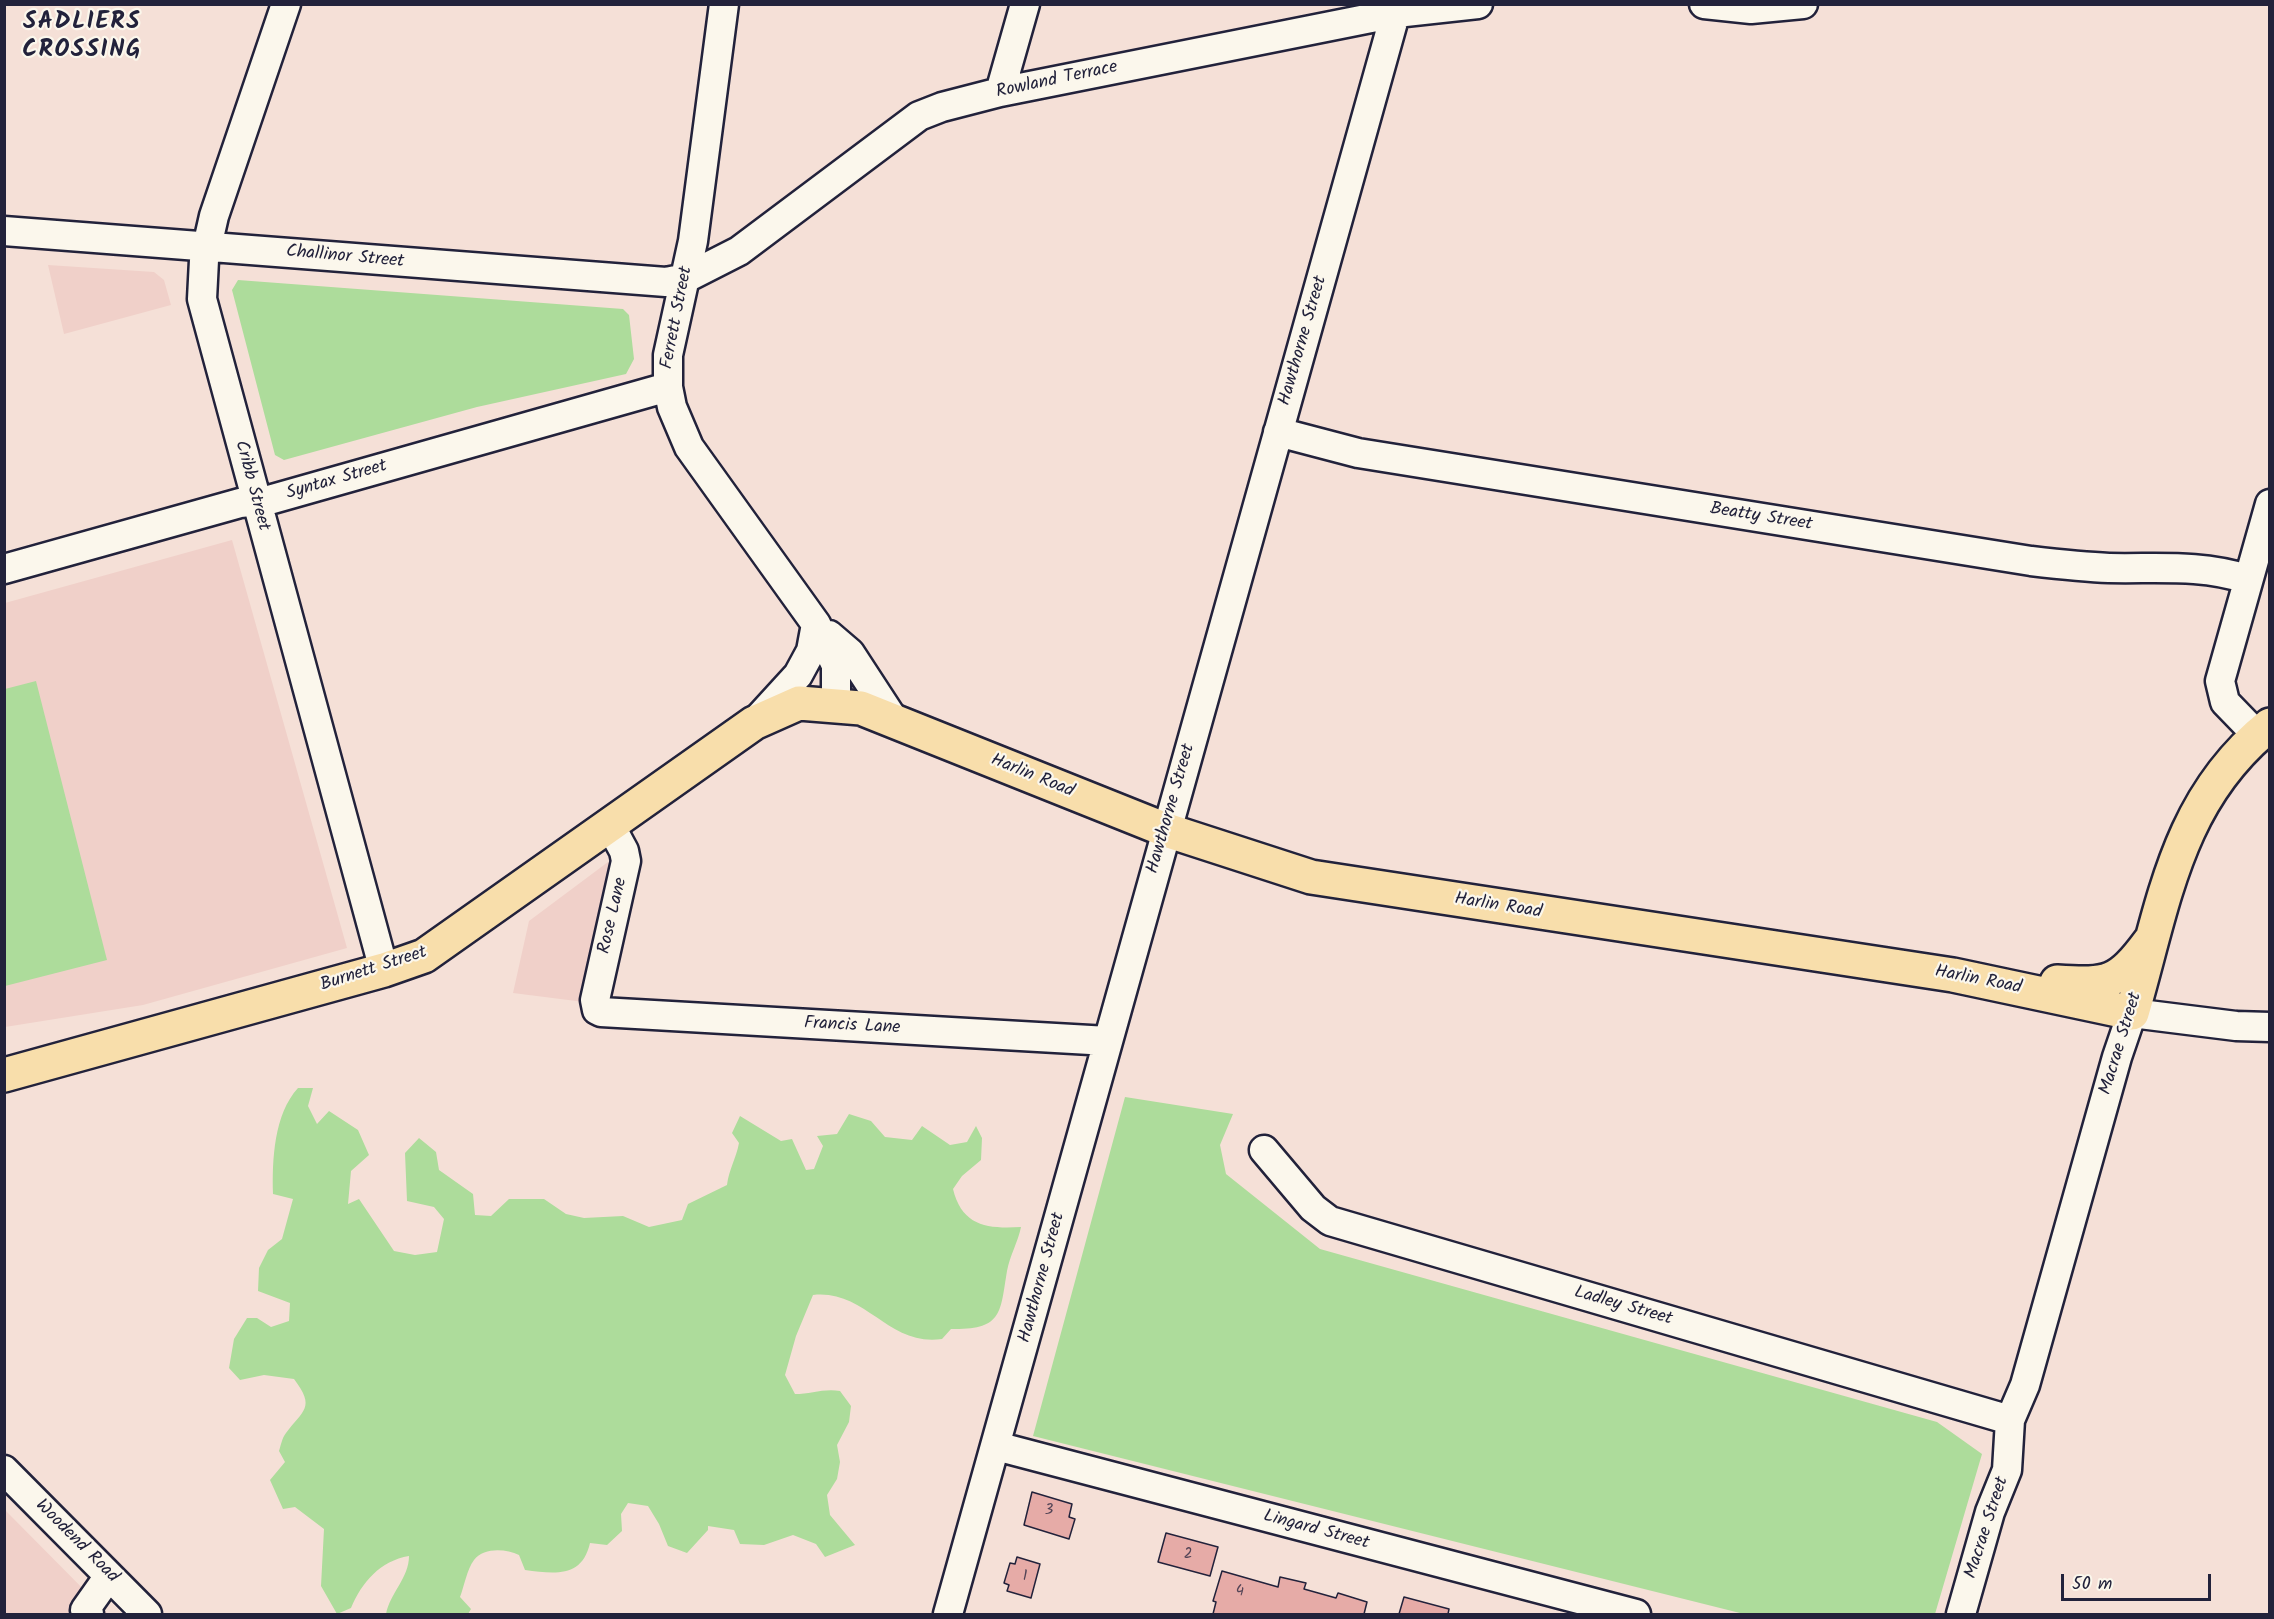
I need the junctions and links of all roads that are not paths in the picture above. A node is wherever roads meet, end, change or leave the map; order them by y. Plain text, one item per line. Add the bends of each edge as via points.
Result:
1 (286, 4) edge
2 (724, 4) edge
3 (1024, 4) edge
4 (1478, 4) edge
5 (1704, 4) edge
6 (1786, 6) edge
7 (1397, 9) edge
8 (1000, 92) junction
9 (4, 231) edge
10 (206, 247) junction
11 (686, 278) junction
12 (668, 387) junction
13 (1278, 432) junction
14 (256, 502) junction
15 (2270, 504) edge
16 (4, 569) edge
17 (2247, 579) junction
18 (816, 624) junction
19 (836, 705) junction
20 (895, 722) junction
21 (754, 723) junction
22 (2263, 730) edge
23 (610, 825) junction
24 (1166, 830) junction
25 (2155, 934) junction
26 (384, 970) junction
27 (1953, 975) junction
28 (597, 1010) joint
29 (2132, 1013) junction
30 (2270, 1027) edge
31 (1108, 1041) junction
32 (4, 1075) edge
33 (1264, 1150) dead end
34 (2010, 1420) junction
35 (996, 1446) junction
36 (4, 1470) edge
37 (109, 1576) junction
38 (89, 1614) edge
39 (147, 1614) edge
40 (948, 1614) edge
41 (1636, 1614) edge
42 (1961, 1614) edge

1 - 10 street, Cribb Street
2 - 11 street, Ferrett Street
3 - 8 street
4 - 7 street, Rowland Terrace
5 - 6 street via 1751,9
7 - 8 street, Rowland Terrace
7 - 13 street, Hawthorne Street
8 - 11 street, Rowland Terrace via 919,116 739,251
9 - 10 street, Challinor Street
10 - 11 street, Challinor Street via 652,283
10 - 14 street, Cribb Street via 201,287 204,312
11 - 12 street, Ferrett Street via 668,355
12 - 14 street, Syntax Street
12 - 18 street, Ferrett Street via 689,447
13 - 17 street, Beatty Street via 1358,453 2031,561 2109,568 2196,568
13 - 24 street, Hawthorne Street
14 - 16 street, Syntax Street
14 - 26 street, Cribb Street
15 - 17 street, Macrae Street
17 - 22 street, Macrae Street via 2220,681 2225,702
18 - 19 street, Ferrett Street via 836,665
18 - 20 street via 850,653
18 - 21 street via 811,651 798,675
19 - 20 main road, Harlin Road via 861,708
19 - 21 main road, Harlin Road via 799,703
20 - 24 main road, Harlin Road
21 - 23 main road, Burnett Street
22 - 25 main road, Macrae Street via 2216,779 2192,820 2175,861
23 - 26 main road, Burnett Street via 433,951
23 - 28 street, Rose Lane via 626,861 595,1000
24 - 27 main road, Harlin Road via 1285,870 1340,883
24 - 31 street, Hawthorne Street
25 - 27 main road via 2126,969 2098,984
25 - 29 main road, Macrae Street
26 - 32 main road, Burnett Street
27 - 29 main road, Harlin Road
28 - 31 street, Francis Lane
29 - 30 street, Harlin Road
29 - 34 street, Macrae Street via 2116,1057 2025,1385
31 - 35 street, Hawthorne Street
33 - 34 street, Ladley Street via 1313,1208 1330,1221
34 - 42 street, Macrae Street via 2007,1470 1990,1512
35 - 40 street, Hawthorne Street
35 - 41 street, Lingard Street
36 - 37 street, Woodend Road
37 - 38 street via 85,1610
37 - 39 street, Woodend Road

